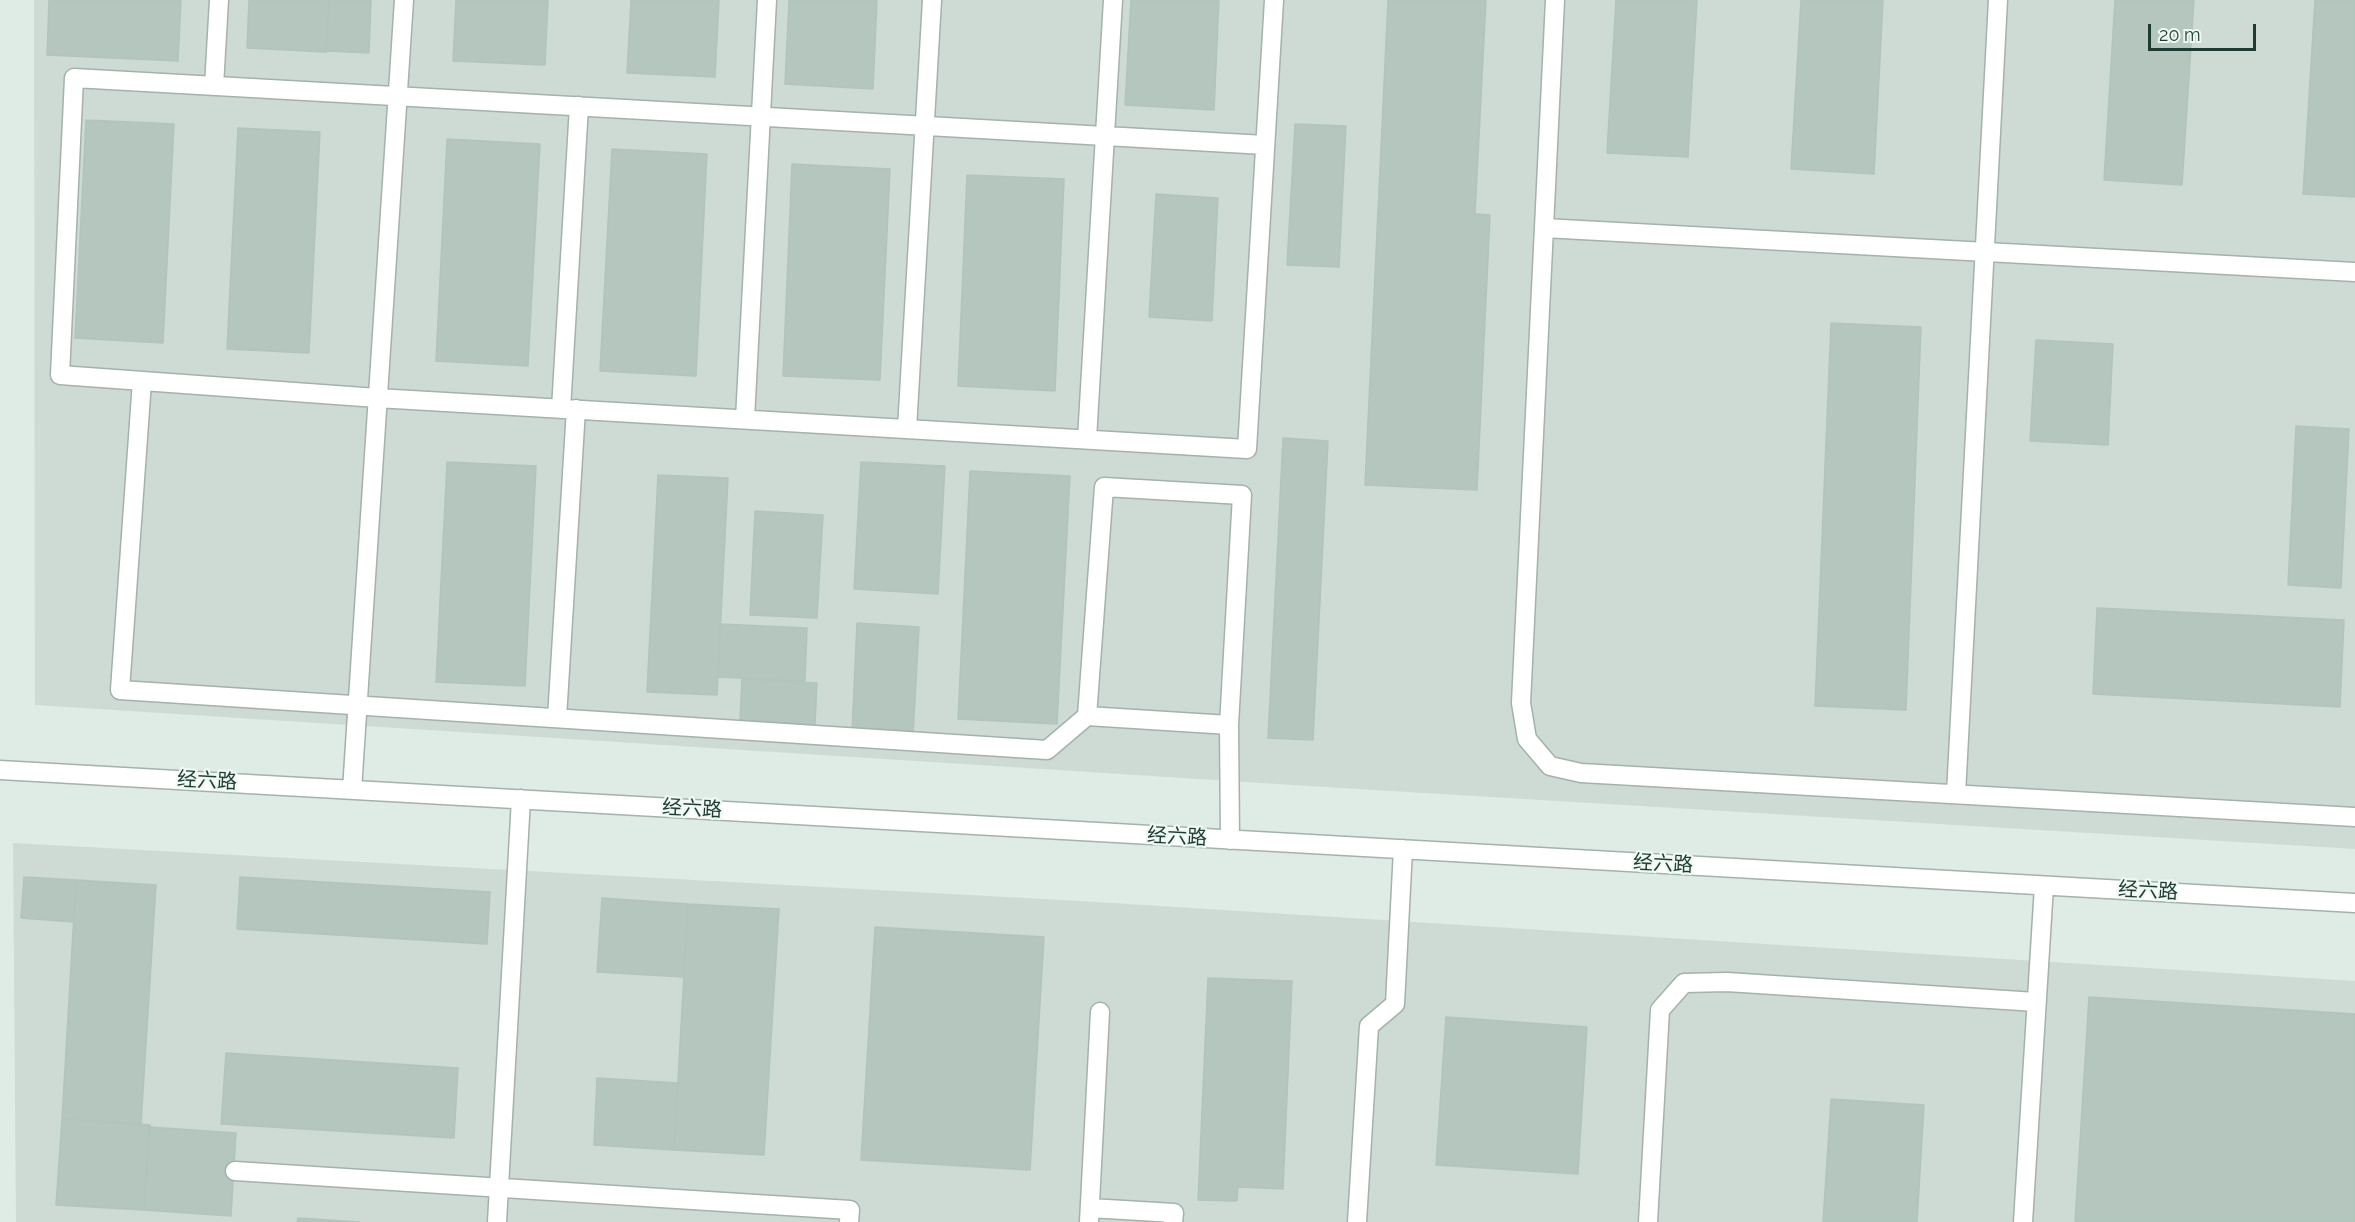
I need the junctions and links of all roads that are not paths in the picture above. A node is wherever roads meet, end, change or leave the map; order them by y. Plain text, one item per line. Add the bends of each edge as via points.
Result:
1 (219, 0) edge
2 (404, 0) edge
3 (767, 0) edge
4 (932, 0) edge
5 (1113, 0) edge
6 (1274, 0) edge
7 (1555, 0) edge
8 (1998, 0) edge
9 (214, 86) junction
10 (397, 96) junction
11 (579, 106) junction
12 (761, 117) junction
13 (925, 126) junction
14 (1105, 136) junction
15 (1265, 145) junction
16 (1544, 228) junction
17 (1985, 252) junction
18 (2355, 272) edge
19 (142, 381) junction
20 (377, 398) junction
21 (568, 409) junction
22 (744, 419) junction
23 (907, 429) junction
24 (1088, 440) junction
25 (357, 705) junction
26 (1088, 716) junction
27 (556, 718) junction
28 (1229, 725) junction
29 (0, 770) edge
30 (352, 790) junction
31 (1956, 794) junction
32 (521, 799) junction
33 (2355, 817) edge
34 (1230, 840) junction
35 (1403, 849) junction
36 (2044, 886) junction
37 (2355, 903) edge
38 (2036, 1002) junction
39 (1100, 1012) dead end
40 (235, 1171) dead end
41 (499, 1187) junction
42 (1090, 1215) edge
43 (497, 1222) edge
44 (849, 1222) edge
45 (1173, 1222) edge
46 (1357, 1222) edge
47 (1648, 1222) edge
48 (2024, 1222) edge

1 - 9 street
2 - 10 street
3 - 12 street
4 - 13 street
5 - 14 street
6 - 15 street
7 - 16 street
8 - 17 street
9 - 10 street
9 - 19 street via 74,78 60,375
10 - 11 street
10 - 20 street
11 - 12 street
11 - 21 street
12 - 13 street
12 - 22 street
13 - 14 street
13 - 23 street
14 - 15 street
14 - 24 street
15 - 24 street via 1247,449
16 - 17 street
16 - 31 street via 1521,703 1527,739 1550,766 1581,773
17 - 18 street
17 - 31 street
19 - 20 street
19 - 25 street via 120,690
20 - 21 street
20 - 25 street
21 - 22 street
21 - 27 street
22 - 23 street
23 - 24 street
25 - 27 street
25 - 30 street
26 - 27 street via 1047,750
26 - 28 street
26 - 28 street via 1104,487 1242,495
28 - 34 street
29 - 30 street, 经六路
30 - 32 street, 经六路
31 - 33 street
32 - 34 street, 经六路
32 - 41 street
34 - 35 street, 经六路
35 - 36 street, 经六路
35 - 46 street via 1395,1004 1369,1026
36 - 37 street, 经六路
36 - 38 street
38 - 47 street via 1726,982 1684,983 1660,1010
38 - 48 street
39 - 42 street
40 - 41 street
41 - 43 street
41 - 44 street via 850,1210
42 - 45 street via 1174,1213

